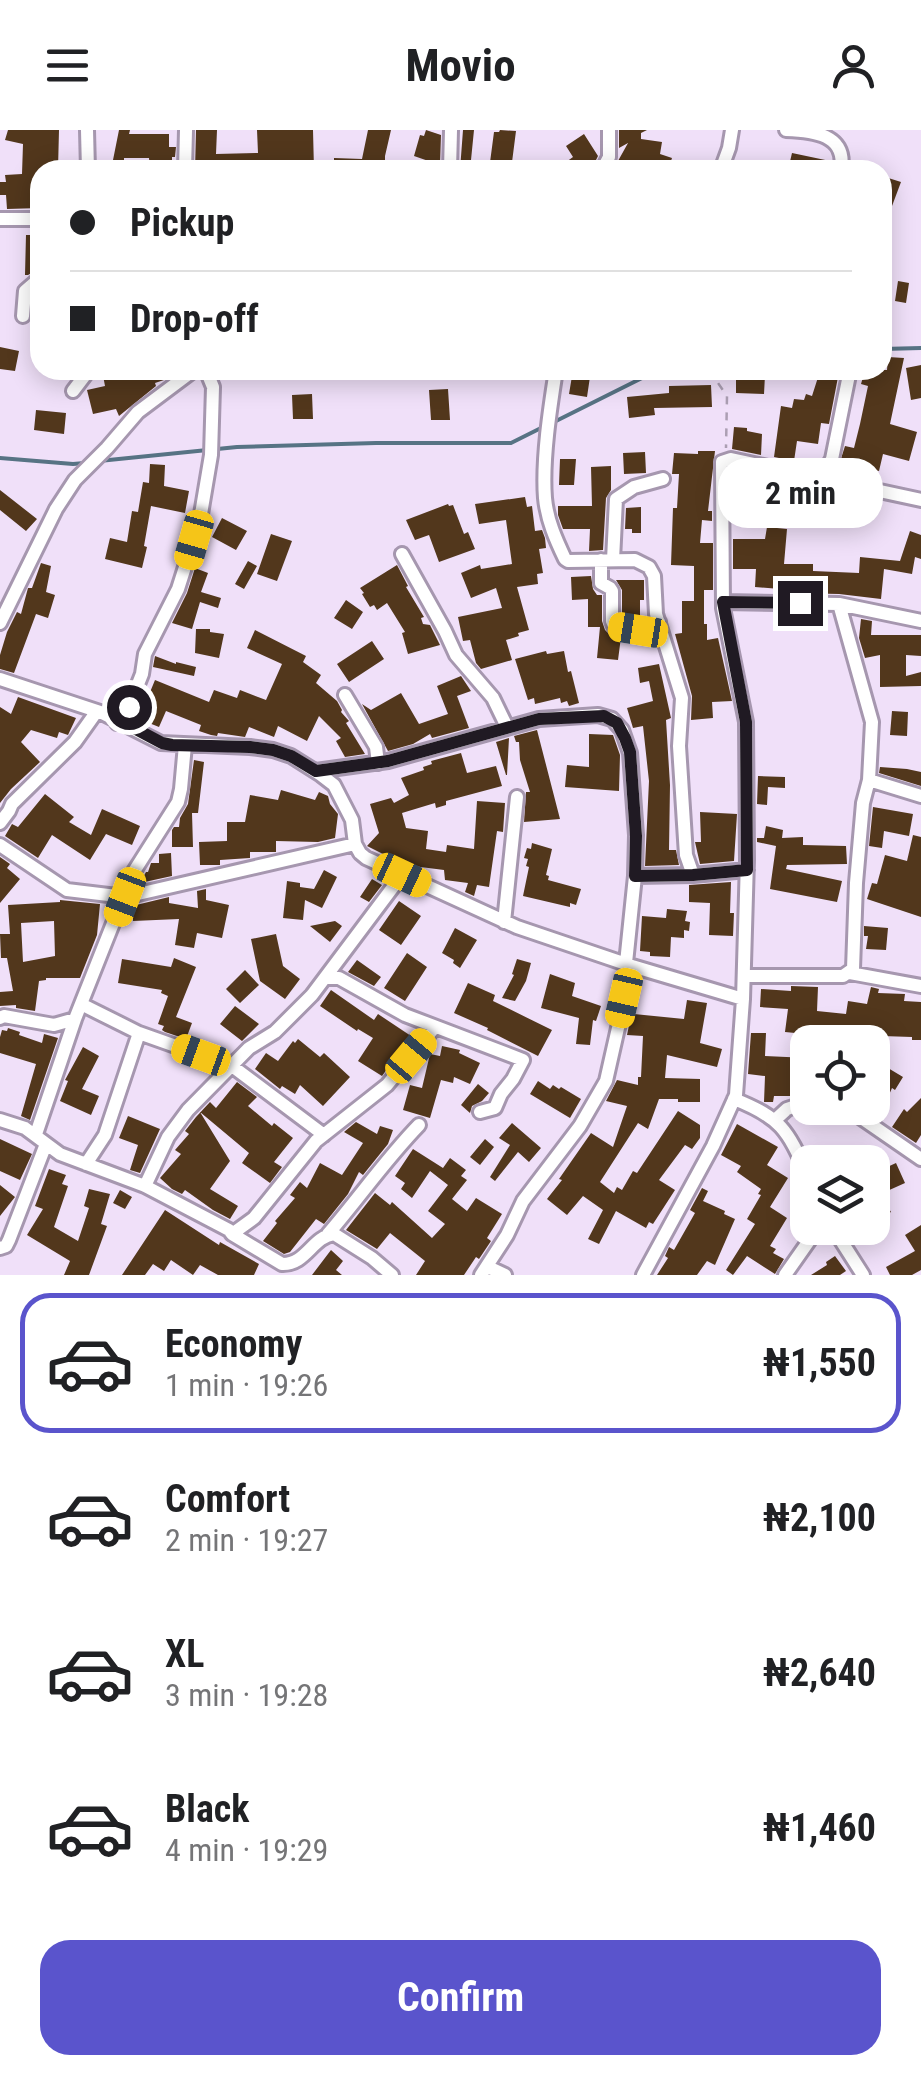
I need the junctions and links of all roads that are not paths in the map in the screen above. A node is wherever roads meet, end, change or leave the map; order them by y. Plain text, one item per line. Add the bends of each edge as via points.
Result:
1 (88, 130) edge
2 (186, 130) edge
3 (451, 130) edge
4 (609, 130) edge
5 (732, 130) edge
6 (786, 130) edge
7 (88, 160) edge
8 (185, 160) edge
9 (450, 160) edge
10 (607, 160) edge
11 (725, 160) edge
12 (842, 160) edge
13 (0, 219) edge
14 (30, 219) edge
15 (30, 286) edge
16 (23, 316) dead end
17 (81, 380) edge
18 (181, 380) edge
19 (210, 380) edge
20 (555, 380) edge
21 (848, 380) edge
22 (73, 392) dead end
23 (820, 478) junction
24 (663, 479) dead end
25 (921, 500) edge
26 (402, 554) dead end
27 (607, 560) junction
28 (723, 602) junction
29 (838, 604) junction
30 (921, 621) edge
31 (659, 622) junction
32 (0, 623) edge
33 (0, 679) edge
34 (345, 695) dead end
35 (97, 711) junction
36 (118, 722) junction
37 (507, 727) junction
38 (185, 746) junction
39 (378, 763) junction
40 (316, 771) junction
41 (868, 780) junction
42 (518, 796) dead end
43 (921, 796) edge
44 (0, 823) edge
45 (356, 844) junction
46 (0, 846) edge
47 (747, 870) junction
48 (402, 875) junction
49 (693, 875) junction
50 (635, 876) junction
51 (125, 897) junction
52 (504, 922) junction
53 (629, 964) junction
54 (850, 973) junction
55 (744, 976) junction
56 (327, 978) junction
57 (921, 986) edge
58 (743, 999) junction
59 (82, 1004) junction
60 (0, 1018) edge
61 (76, 1019) junction
62 (435, 1027) junction
63 (139, 1033) junction
64 (232, 1066) junction
65 (734, 1100) junction
66 (790, 1108) edge
67 (480, 1112) dead end
68 (0, 1120) edge
69 (775, 1120) junction
70 (419, 1125) dead end
71 (872, 1125) edge
72 (324, 1135) junction
73 (41, 1139) junction
74 (793, 1145) edge
75 (921, 1159) edge
76 (86, 1164) junction
77 (145, 1186) junction
78 (232, 1234) junction
79 (328, 1234) junction
80 (806, 1245) edge
81 (844, 1245) edge
82 (0, 1248) edge
83 (485, 1271) edge
84 (392, 1275) edge
85 (505, 1275) edge
86 (643, 1275) edge
87 (785, 1275) edge
88 (863, 1275) edge

1 - 7 street
2 - 8 street
3 - 9 street
4 - 10 street
5 - 11 street
6 - 12 street via 832,140
13 - 14 street
15 - 16 street
17 - 22 street
18 - 32 street via 138,412 75,480
19 - 36 street via 211,456 200,520 178,589
20 - 27 street via 549,518 565,559
21 - 23 street via 832,459
23 - 25 street
23 - 28 street via 722,462
24 - 27 street via 616,499
26 - 37 street via 456,655 494,698
27 - 31 street via 649,567
27 - 31 street via 602,584 611,589 614,626 638,630
28 - 29 street
28 - 47 street via 746,722
29 - 30 street
29 - 41 street via 872,722
31 - 49 street via 682,698 679,746
33 - 35 street
34 - 39 street via 376,747
35 - 36 street
35 - 44 street
36 - 38 street
37 - 39 street
37 - 50 street via 598,715 617,723 630,752
38 - 40 street via 273,750
38 - 51 street via 178,802
39 - 40 street
40 - 45 street via 343,800
41 - 43 street
41 - 54 street
42 - 52 street
45 - 48 street via 360,854
45 - 51 street
46 - 51 street via 68,890
47 - 49 street
47 - 55 street
48 - 52 street
48 - 56 street
49 - 50 street
50 - 53 street
51 - 59 street
52 - 53 street
53 - 58 street
53 - 83 street via 606,1081 523,1201
54 - 55 street
54 - 57 street
55 - 58 street
56 - 62 street
56 - 64 street
58 - 65 street
59 - 61 street
59 - 63 street
60 - 61 street via 54,1025
61 - 73 street
62 - 67 street via 523,1060 494,1110
62 - 72 street via 380,1092
63 - 64 street
63 - 76 street via 105,1135
64 - 72 street
64 - 77 street via 176,1126
65 - 69 street
65 - 86 street
66 - 69 street
68 - 73 street
69 - 74 street
70 - 79 street
71 - 75 street
72 - 78 street via 254,1218
73 - 76 street
73 - 82 street via 9,1240
76 - 77 street
77 - 78 street
78 - 79 street via 282,1264 298,1261
79 - 84 street via 342,1237
80 - 87 street
81 - 88 street
83 - 85 street

